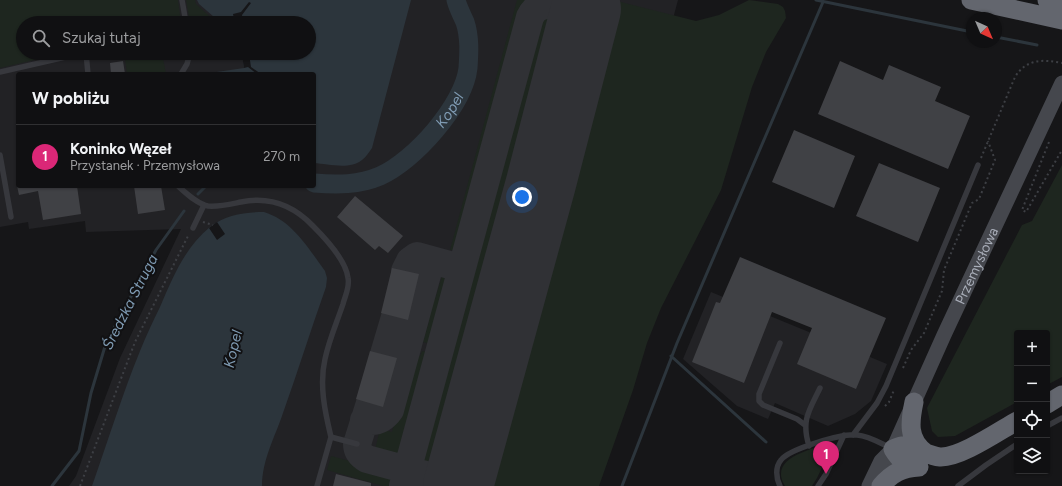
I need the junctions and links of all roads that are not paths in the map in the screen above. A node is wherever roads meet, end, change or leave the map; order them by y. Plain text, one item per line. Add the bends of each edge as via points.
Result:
1 (182, 0) edge
2 (970, 0) edge
3 (1047, 0) edge
4 (1062, 3) edge
5 (185, 16) edge
6 (1062, 20) edge
7 (53, 60) edge
8 (85, 60) edge
9 (187, 60) edge
10 (0, 72) edge
11 (88, 72) edge
12 (182, 72) edge
13 (1061, 86) edge
14 (0, 155) edge
15 (978, 165) road end
16 (181, 188) edge
17 (204, 205) junction
18 (11, 217) dead end
19 (193, 228) road end
20 (780, 343) dead end
21 (820, 388) dead end
22 (1062, 395) edge
23 (914, 402) junction
24 (1050, 402) edge
25 (1062, 418) edge
26 (1014, 423) edge
27 (1050, 424) edge
28 (805, 425) junction
29 (853, 434) junction
30 (844, 435) junction
31 (331, 437) junction
32 (357, 444) dead end
33 (809, 446) junction
34 (1014, 446) edge
35 (893, 449) junction
36 (921, 460) junction
37 (317, 486) edge
38 (780, 486) edge
39 (818, 486) edge
40 (869, 486) edge
41 (880, 486) edge
42 (958, 486) edge

1 - 5 lane
2 - 6 highway
3 - 4 highway
7 - 10 lane
8 - 11 lane
9 - 12 lane
13 - 23 street, Przemysłowa
14 - 18 lane
15 - 29 lane via 886,386
16 - 17 lane
17 - 19 lane
17 - 31 lane via 216,206 256,200 283,204 312,226 344,265 348,286 323,371 323,397
20 - 28 lane via 759,401
21 - 28 lane
22 - 24 highway
23 - 35 street, Przemysłowa
23 - 36 highway via 910,423 911,434 917,444
25 - 27 lane
26 - 36 highway via 970,448 946,457 935,456
28 - 33 lane
29 - 30 lane
29 - 35 lane
30 - 33 lane
30 - 39 lane
31 - 32 lane
31 - 37 lane
33 - 38 lane via 782,459 777,470
34 - 42 lane
35 - 36 highway via 905,446
35 - 40 street, Przemysłowa via 881,461
35 - 41 street, Przemysłowa via 891,464
36 - 41 highway via 896,472

